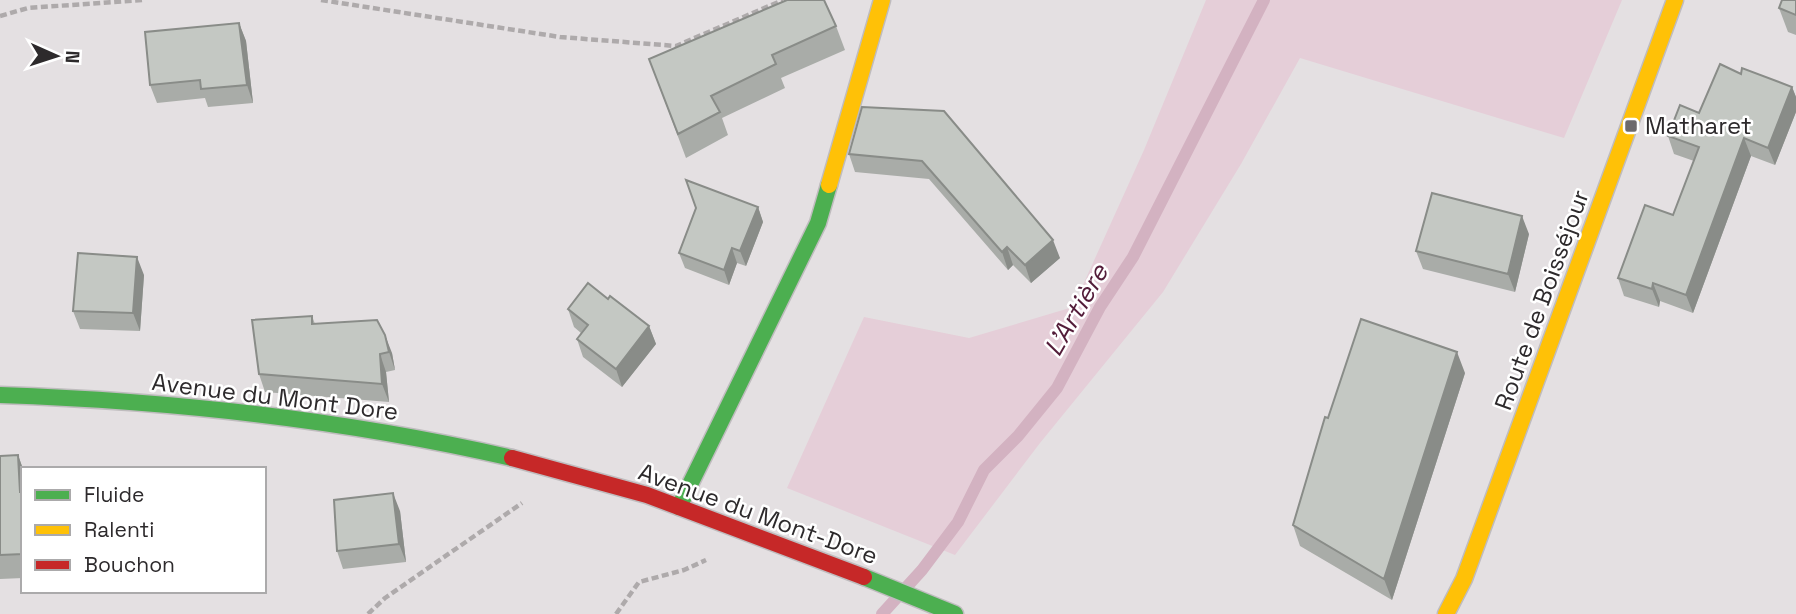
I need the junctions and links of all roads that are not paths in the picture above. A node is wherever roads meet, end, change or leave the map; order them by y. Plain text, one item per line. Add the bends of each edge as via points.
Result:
1 (882, 0) edge
2 (1675, 0) edge
3 (0, 395) edge
4 (542, 465) joint
5 (679, 507) junction
6 (955, 614) edge
7 (1446, 614) edge

1 - 5 street via 818,223
2 - 7 street, Route de Boisséjour via 1464,579
3 - 4 street, Avenue du Mont Dore via 78,397 264,415 402,436
4 - 5 street, Avenue du Mont-Dore
5 - 6 street, Avenue du Mont-Dore

